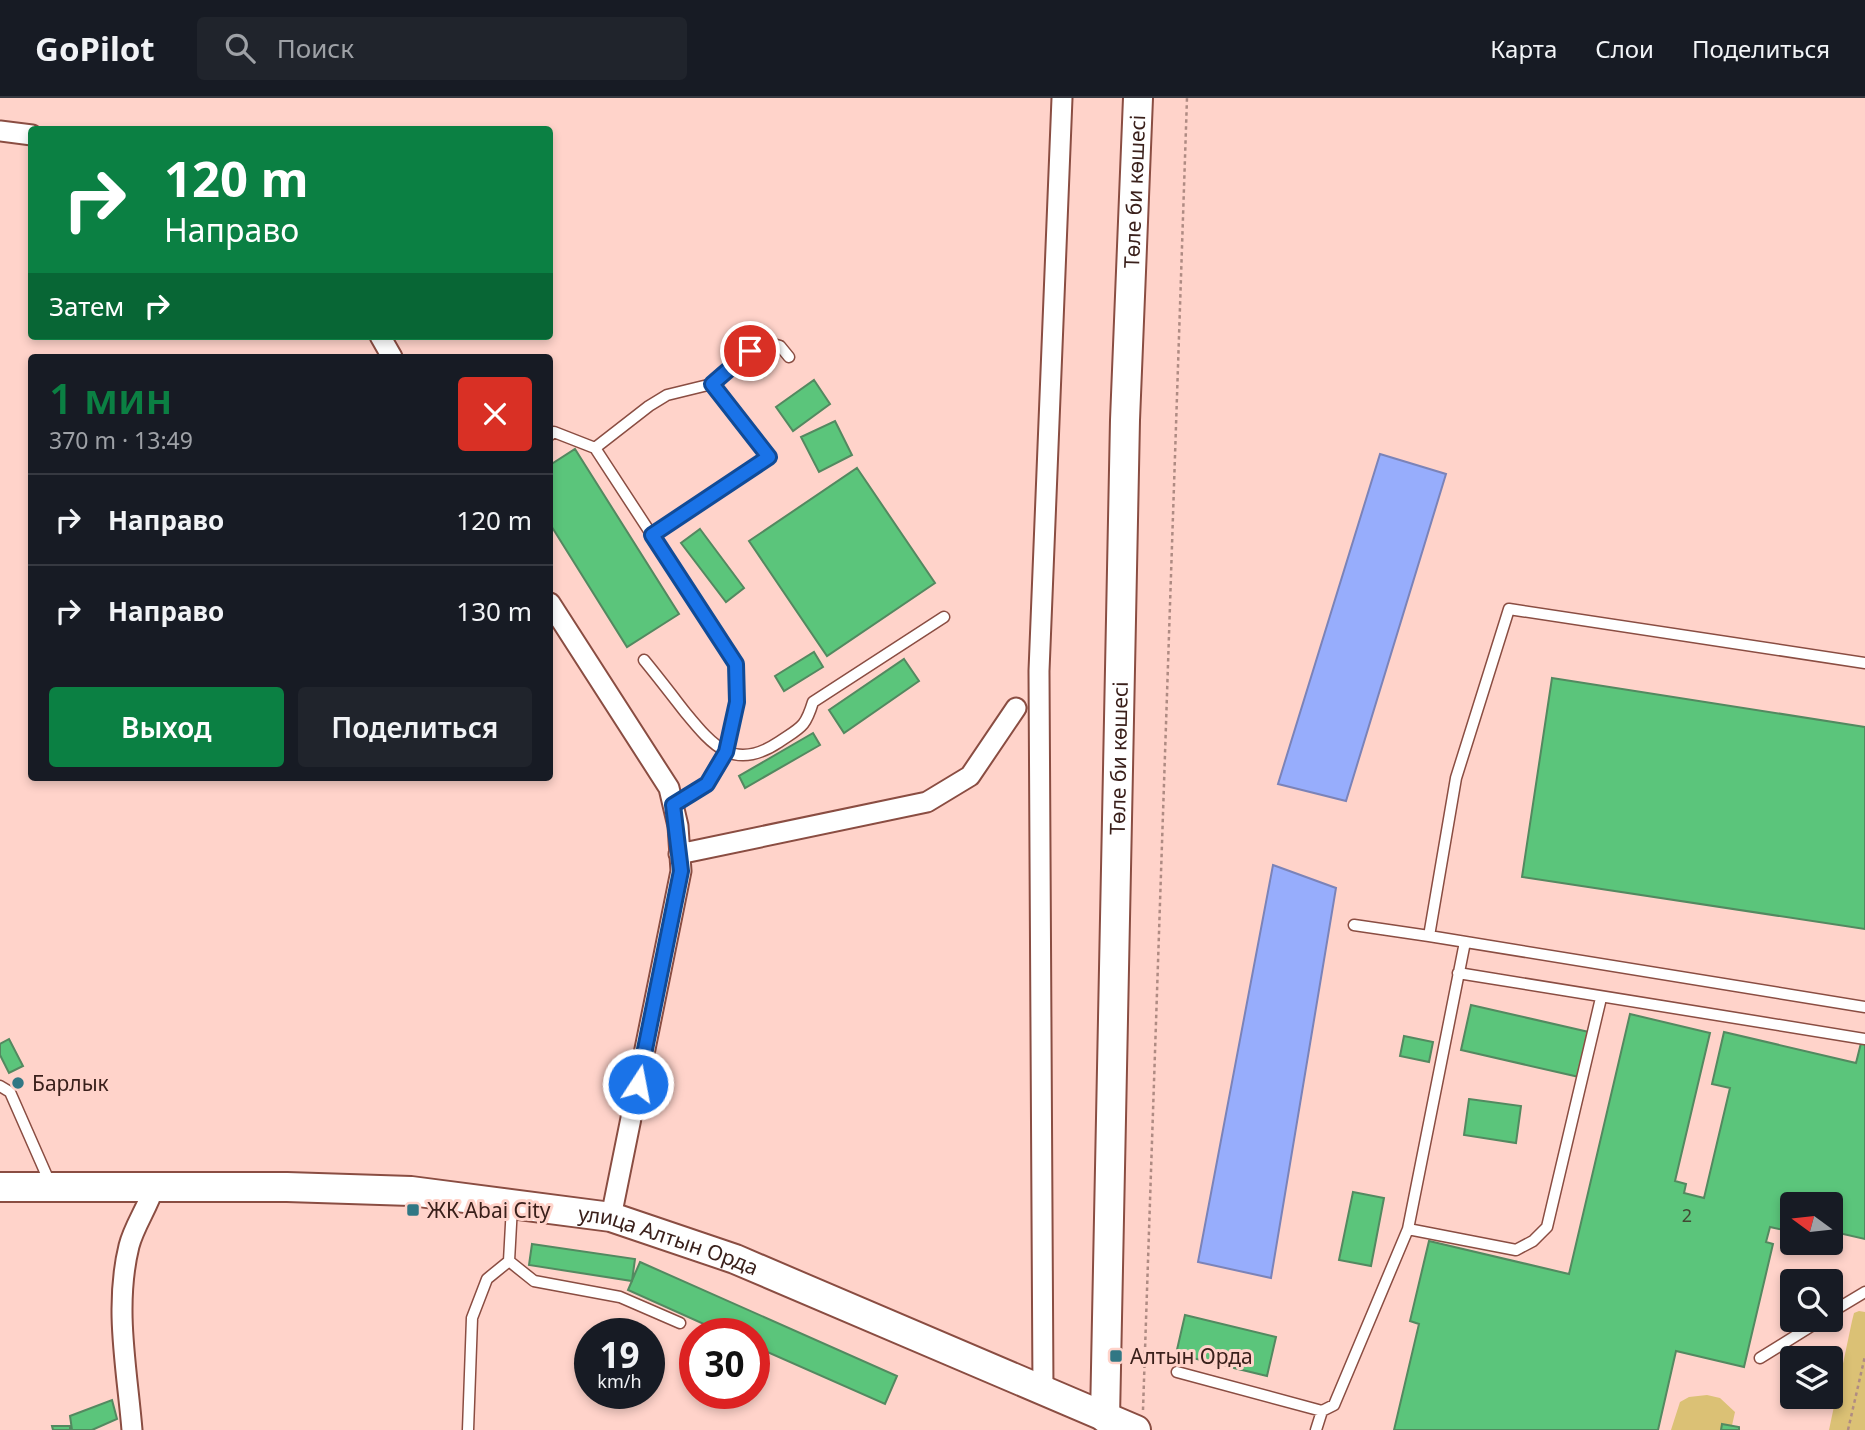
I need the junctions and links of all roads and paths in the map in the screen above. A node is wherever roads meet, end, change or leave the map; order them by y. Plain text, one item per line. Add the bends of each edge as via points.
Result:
1 (1062, 98) edge
2 (1138, 98) edge
3 (1187, 98) edge
4 (0, 131) edge
5 (28, 134) edge
6 (789, 357) dead end
7 (712, 384) junction
8 (553, 433) edge
9 (595, 448) junction
10 (652, 535) junction
11 (553, 608) edge
12 (944, 617) dead end
13 (644, 660) dead end
14 (1865, 663) edge
15 (1016, 708) dead end
16 (726, 752) junction
17 (673, 805) junction
18 (679, 854) junction
19 (1354, 926) dead end
20 (1429, 936) junction
21 (1465, 942) junction
22 (1458, 973) junction
23 (1601, 998) junction
24 (1865, 1007) edge
25 (1865, 1039) edge
26 (0, 1086) edge
27 (0, 1187) edge
28 (52, 1187) junction
29 (154, 1187) junction
30 (513, 1203) junction
31 (611, 1217) junction
32 (1408, 1229) junction
33 (509, 1261) junction
34 (1865, 1292) edge
35 (1843, 1305) edge
36 (679, 1323) edge
37 (1802, 1332) edge
38 (1865, 1356) edge
39 (1760, 1358) dead end
40 (1177, 1372) dead end
41 (1043, 1392) junction
42 (1322, 1411) junction
43 (1105, 1418) junction
44 (1140, 1423) edge
45 (132, 1430) edge
46 (468, 1430) edge
47 (1316, 1430) edge
48 (1847, 1430) edge

1 - 41 street via 1039,671
2 - 43 main road, Төле би көшесі via 1125,420
3 - 44 path
4 - 5 street
6 - 7 lane via 780,346 766,342 734,362
7 - 9 lane via 667,395
7 - 10 lane via 769,457
8 - 9 lane
9 - 10 lane
10 - 16 lane via 736,664 737,702
11 - 17 street via 669,788
12 - 16 lane via 813,702 807,723 769,748 736,755
13 - 16 lane via 704,738
14 - 20 lane via 1509,609 1456,778
15 - 18 street via 970,776 927,802
16 - 17 lane via 707,784
17 - 18 street
18 - 31 street via 681,871
19 - 20 lane
20 - 21 lane
21 - 22 lane
21 - 24 lane
22 - 23 lane
22 - 32 lane
23 - 25 lane
23 - 32 lane via 1548,1227 1516,1250
26 - 28 lane via 10,1092
27 - 28 main road, улица Алтын Орда
28 - 29 main road, улица Алтын Орда
29 - 30 main road, улица Алтын Орда via 411,1191
29 - 45 street via 129,1245 123,1301 122,1348
30 - 31 main road, улица Алтын Орда
30 - 33 lane
31 - 41 main road, улица Алтын Орда via 735,1259
32 - 42 lane via 1335,1405
33 - 36 lane via 534,1281 620,1297
33 - 46 lane via 486,1279 472,1318
34 - 35 lane
37 - 39 lane
38 - 48 path
40 - 42 lane
41 - 43 main road, улица Алтын Орда
42 - 47 lane
43 - 44 main road, улица Алтын Орда

